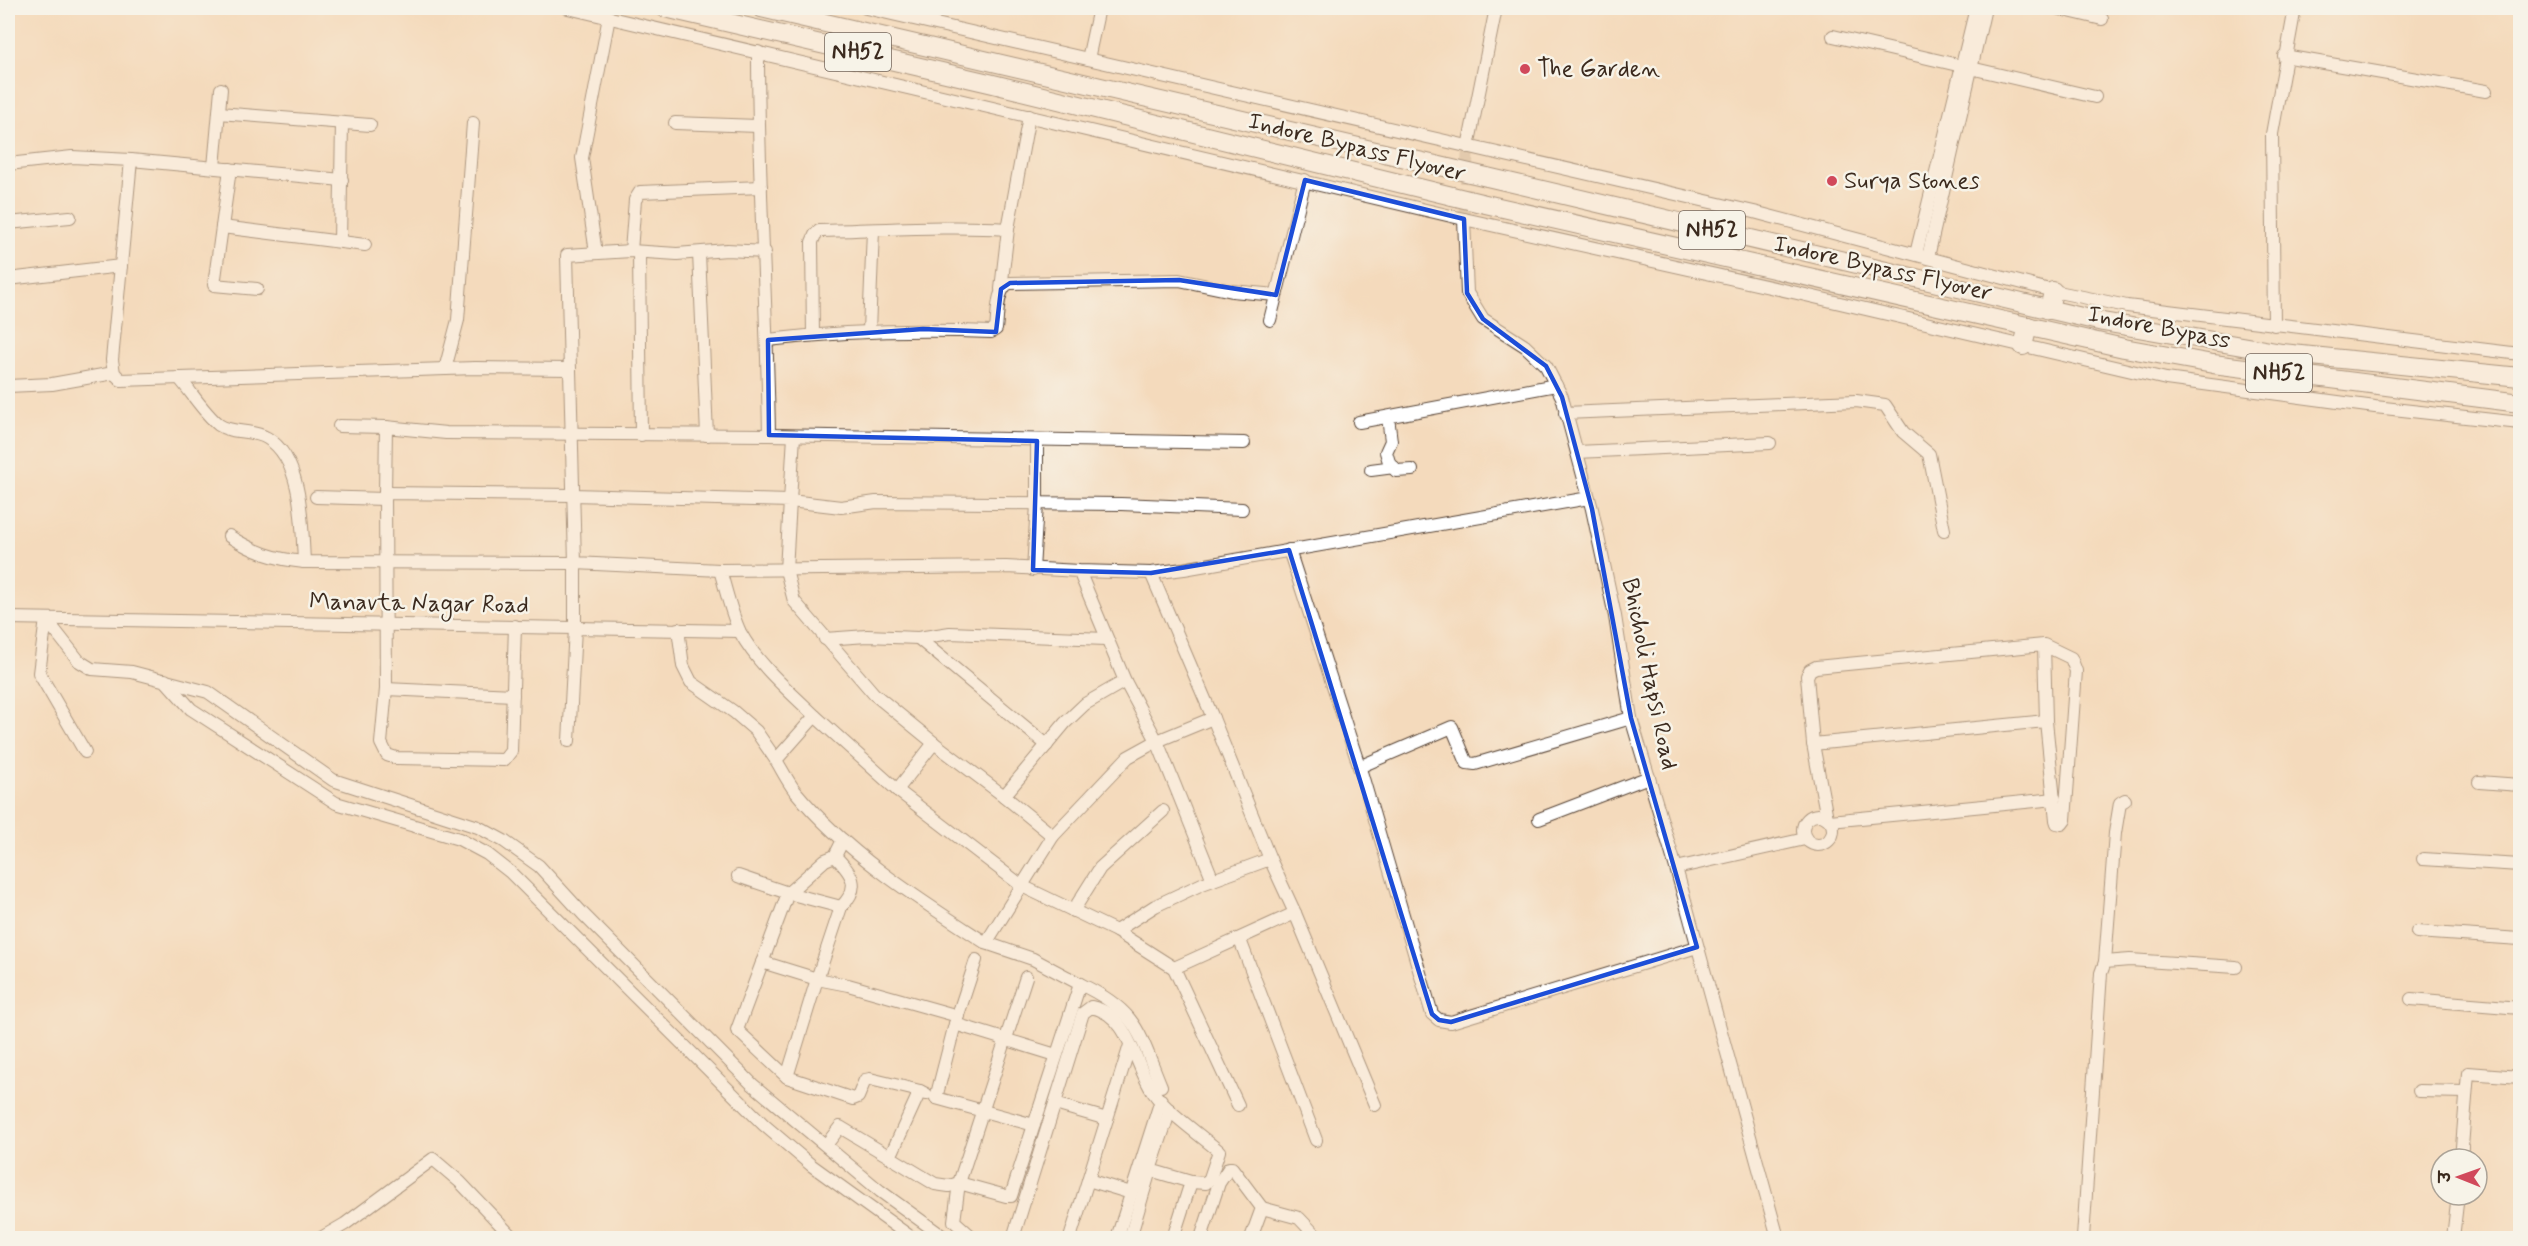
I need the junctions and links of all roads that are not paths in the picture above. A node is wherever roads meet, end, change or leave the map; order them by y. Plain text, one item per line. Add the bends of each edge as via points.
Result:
1 (568, 8) edge
2 (665, 8) edge
3 (761, 8) edge
4 (866, 8) edge
5 (1099, 8) edge
6 (1496, 8) edge
7 (1976, 8) edge
8 (1985, 8) edge
9 (2056, 8) edge
10 (2295, 8) edge
11 (609, 17) junction
12 (2102, 19) dead end
13 (1833, 36) dead end
14 (758, 52) junction
15 (2284, 56) junction
16 (1088, 59) junction
17 (1967, 68) junction
18 (221, 89) dead end
19 (2486, 91) dead end
20 (2095, 97) dead end
21 (219, 113) junction
22 (1029, 116) junction
23 (342, 123) junction
24 (472, 123) dead end
25 (675, 123) dead end
26 (370, 125) dead end
27 (758, 126) junction
28 (1468, 147) junction
29 (131, 160) junction
30 (8, 164) edge
31 (214, 167) junction
32 (230, 169) junction
33 (342, 180) junction
34 (1305, 180) junction
35 (761, 187) junction
36 (70, 217) dead end
37 (1464, 219) junction
38 (8, 223) edge
39 (222, 227) junction
40 (1008, 229) junction
41 (873, 230) junction
42 (340, 241) junction
43 (365, 244) dead end
44 (635, 252) junction
45 (765, 252) junction
46 (596, 253) junction
47 (699, 253) junction
48 (1922, 255) junction
49 (121, 267) junction
50 (8, 279) edge
51 (257, 289) dead end
52 (1001, 289) junction
53 (2053, 291) junction
54 (1276, 295) junction
55 (2049, 310) junction
56 (1270, 320) dead end
57 (2274, 325) junction
58 (2034, 327) junction
59 (869, 332) junction
60 (813, 335) junction
61 (768, 339) junction
62 (2023, 346) junction
63 (2520, 354) edge
64 (446, 369) junction
65 (570, 369) junction
66 (114, 373) junction
67 (2520, 377) edge
68 (180, 379) junction
69 (1556, 385) junction
70 (8, 386) edge
71 (2520, 403) edge
72 (1565, 413) junction
73 (1388, 417) junction
74 (1359, 422) dead end
75 (2520, 423) edge
76 (339, 426) dead end
77 (386, 427) junction
78 (571, 435) junction
79 (641, 435) junction
80 (706, 435) junction
81 (769, 435) junction
82 (794, 436) junction
83 (1037, 441) junction
84 (1244, 443) dead end
85 (1770, 443) dead end
86 (1576, 452) junction
87 (1394, 467) junction
88 (1371, 470) dead end
89 (1412, 470) dead end
90 (573, 495) junction
91 (385, 496) junction
92 (316, 497) dead end
93 (1589, 498) junction
94 (790, 501) junction
95 (1037, 504) junction
96 (1242, 509) dead end
97 (1944, 530) dead end
98 (229, 536) dead end
99 (1289, 550) junction
100 (304, 562) junction
101 (385, 562) junction
102 (575, 563) junction
103 (720, 570) junction
104 (786, 570) junction
105 (1033, 570) junction
106 (1079, 572) junction
107 (1150, 573) junction
108 (8, 618) edge
109 (46, 619) junction
110 (386, 624) junction
111 (515, 626) junction
112 (575, 628) junction
113 (678, 629) junction
114 (739, 630) junction
115 (918, 638) junction
116 (825, 639) junction
117 (1106, 639) junction
118 (2044, 645) junction
119 (165, 680) junction
120 (1125, 681) junction
121 (386, 689) junction
122 (513, 696) junction
123 (815, 716) junction
124 (1213, 718) junction
125 (1632, 718) junction
126 (2046, 722) junction
127 (569, 741) dead end
128 (1157, 741) junction
129 (934, 743) junction
130 (1813, 744) junction
131 (1047, 745) junction
132 (86, 752) dead end
133 (776, 760) junction
134 (1359, 767) junction
135 (1649, 777) junction
136 (2479, 782) dead end
137 (2520, 785) edge
138 (897, 790) junction
139 (1004, 796) junction
140 (2055, 800) junction
141 (2125, 800) dead end
142 (1163, 811) dead end
143 (1539, 819) dead end
144 (1828, 819) junction
145 (1053, 837) junction
146 (1805, 839) junction
147 (843, 840) junction
148 (835, 856) junction
149 (1270, 859) junction
150 (2423, 859) dead end
151 (2520, 865) edge
152 (1676, 868) junction
153 (738, 876) dead end
154 (1213, 880) junction
155 (1022, 886) junction
156 (788, 893) junction
157 (841, 907) junction
158 (1073, 911) junction
159 (1295, 913) junction
160 (1116, 931) junction
161 (2416, 932) dead end
162 (2520, 939) edge
163 (1240, 940) junction
164 (986, 943) junction
165 (1697, 947) junction
166 (976, 960) dead end
167 (762, 962) junction
168 (2105, 962) junction
169 (2236, 967) dead end
170 (1174, 968) junction
171 (1026, 977) dead end
172 (817, 979) junction
173 (1080, 984) junction
174 (2411, 999) dead end
175 (2520, 1008) edge
176 (957, 1020) junction
177 (1007, 1040) junction
178 (1130, 1045) junction
179 (1056, 1055) junction
180 (787, 1077) junction
181 (2520, 1077) edge
182 (1161, 1086) dead end
183 (920, 1091) junction
184 (2419, 1091) dead end
185 (2466, 1092) junction
186 (936, 1098) junction
187 (1161, 1100) junction
188 (1055, 1104) junction
189 (1238, 1105) dead end
190 (1375, 1105) dead end
191 (1170, 1110) junction
192 (984, 1111) junction
193 (1107, 1119) junction
194 (1034, 1125) junction
195 (1316, 1140) dead end
196 (826, 1145) junction
197 (2462, 1147) edge
198 (890, 1157) junction
199 (1150, 1170) junction
200 (1088, 1180) junction
201 (1191, 1182) junction
202 (959, 1183) junction
203 (1131, 1193) junction
204 (2457, 1207) edge
205 (1262, 1208) junction
206 (321, 1239) edge
207 (513, 1239) edge
208 (912, 1239) edge
209 (945, 1239) edge
210 (973, 1239) edge
211 (1013, 1239) edge
212 (1070, 1239) edge
213 (1117, 1239) edge
214 (1130, 1239) edge
215 (1173, 1239) edge
216 (1201, 1239) edge
217 (1251, 1239) edge
218 (1318, 1239) edge
219 (1778, 1239) edge
220 (2083, 1239) edge
221 (2453, 1239) edge

1 - 11 street
2 - 58 highway, Indore Bypass Flyover / NH52, bridge via 1452,196
3 - 55 highway, Indore Bypass Flyover / NH52, bridge
4 - 16 street
5 - 16 street
6 - 28 street
7 - 17 street
8 - 17 street
9 - 12 street
10 - 15 street
11 - 14 street
11 - 46 street via 582,158
13 - 17 street
14 - 22 street
14 - 27 street
15 - 19 street
15 - 57 street via 2272,134
16 - 28 street
17 - 20 street
17 - 48 street
18 - 21 street
21 - 23 street
21 - 31 street
22 - 34 street
22 - 40 street
23 - 26 street
23 - 33 street
24 - 64 street via 458,320
25 - 27 street
27 - 35 street
28 - 48 street
29 - 30 street via 72,157
29 - 31 street
29 - 49 street
31 - 32 street
32 - 33 street
32 - 39 street
33 - 42 street
34 - 37 street
34 - 54 street
35 - 44 street via 640,192 636,200
35 - 45 street
36 - 38 street
37 - 62 street
37 - 69 street, Bhicholi Hapsi Road via 1467,293 1483,319 1525,346 1546,366
39 - 42 street
39 - 51 street via 214,285
40 - 41 street via 958,226
40 - 52 street
41 - 59 street
41 - 60 street via 819,231 814,235
42 - 43 street
44 - 46 street
44 - 47 street
44 - 79 street
45 - 47 street
45 - 61 street
46 - 65 street via 567,255
47 - 80 street
48 - 53 street
49 - 50 street
49 - 66 street
52 - 54 street via 1010,283 1179,280
52 - 59 street via 996,329 991,332
53 - 55 highway
53 - 57 street via 2127,306
54 - 56 street
55 - 67 highway, Indore Bypass / NH52 via 2282,353
57 - 63 street
58 - 62 highway
58 - 71 highway, Indore Bypass / NH52 via 2213,364
59 - 60 street
60 - 61 street
61 - 81 street
62 - 75 street via 2166,379
64 - 65 street
64 - 68 street
65 - 78 street
66 - 68 street via 122,380
66 - 70 street via 52,384
68 - 100 street via 219,425 270,440 290,464 300,503
69 - 72 street, Bhicholi Hapsi Road
69 - 73 street
72 - 86 street, Bhicholi Hapsi Road
72 - 97 street via 1856,401 1886,405 1903,432 1929,454
73 - 74 street
73 - 87 street via 1391,441 1386,452
76 - 77 street
77 - 78 street via 446,433
77 - 91 street
78 - 79 street
78 - 90 street
79 - 80 street
80 - 81 street
81 - 82 street
82 - 83 street
82 - 94 street
83 - 84 street
83 - 95 street
85 - 86 street
86 - 93 street, Bhicholi Hapsi Road
87 - 88 street
87 - 89 street via 1396,471
90 - 91 street
90 - 94 street
90 - 102 street
91 - 92 street
91 - 101 street
93 - 99 street, Manavta Nagar Road
93 - 125 street, Bhicholi Hapsi Road
94 - 95 street via 841,507 876,502
94 - 104 street
95 - 96 street
95 - 105 street
98 - 100 street, Manavta Nagar Road via 278,560
99 - 107 street, Manavta Nagar Road
99 - 134 street
100 - 101 street, Manavta Nagar Road
101 - 102 street, Manavta Nagar Road
101 - 110 street
102 - 103 street, Manavta Nagar Road
102 - 112 street
103 - 104 street, Manavta Nagar Road
103 - 114 street
104 - 105 street, Manavta Nagar Road
104 - 116 street via 794,601
105 - 106 street, Manavta Nagar Road
106 - 107 street, Manavta Nagar Road
106 - 117 street
107 - 124 street
108 - 109 street, Manavta Nagar Road
109 - 110 street, Manavta Nagar Road
109 - 119 street via 79,661 92,669
109 - 132 street via 39,673
110 - 111 street, Manavta Nagar Road
110 - 121 street
111 - 112 street, Manavta Nagar Road
111 - 122 street
112 - 113 street, Manavta Nagar Road
112 - 127 street
113 - 114 street, Manavta Nagar Road
113 - 133 street via 691,682 756,731
114 - 123 street via 760,661
115 - 116 street
115 - 117 street via 950,633
115 - 131 street
116 - 129 street via 874,694
117 - 120 street
118 - 126 street
118 - 130 street via 1816,667 1807,676
118 - 140 street via 2071,658 2076,671 2062,824 2056,820
119 - 196 street via 207,692 333,780 478,827 530,859 752,1084
119 - 208 street via 191,710 336,802 459,839 487,854 510,872 764,1125
120 - 128 street
120 - 131 street via 1085,704
121 - 122 street
121 - 122 street via 381,743 387,755 396,758 504,760 512,751
123 - 133 street
123 - 138 street
124 - 128 street
124 - 149 street
125 - 134 street via 1475,764 1467,763 1452,727
125 - 135 street, Bhicholi Hapsi Road
126 - 130 street
126 - 140 street
128 - 145 street via 1128,757
128 - 154 street
129 - 138 street
129 - 139 street
130 - 144 street
131 - 139 street
133 - 147 street via 795,791
134 - 165 street via 1432,1014 1439,1020 1451,1022
135 - 143 street
135 - 152 street, Bhicholi Hapsi Road
136 - 137 street
138 - 155 street
139 - 145 street
140 - 144 street
141 - 168 street via 2120,803 2115,833
142 - 158 street via 1100,868
144 - 146 street via 1818,815 1809,818 1803,826
144 - 146 street via 1833,835 1827,843 1813,845
145 - 155 street
146 - 152 street
147 - 148 street
147 - 164 street via 901,889
148 - 156 street via 825,860
148 - 157 street via 851,873 854,888
149 - 154 street
149 - 159 street
150 - 151 street
152 - 165 street, Bhicholi Hapsi Road
153 - 156 street
154 - 160 street via 1155,906
155 - 158 street
155 - 164 street
156 - 157 street
156 - 167 street
157 - 172 street
158 - 160 street
159 - 163 street
159 - 190 street
160 - 170 street
161 - 162 street
163 - 170 street
163 - 195 street
164 - 173 street via 1033,958
165 - 219 street, Bhicholi Hapsi Road
166 - 176 street
167 - 172 street
167 - 180 street via 737,1030
168 - 169 street
168 - 220 street via 2101,973
170 - 189 street
171 - 177 street
172 - 176 street
172 - 180 street
173 - 179 street
173 - 182 street via 1125,1011 1141,1037
174 - 175 street
176 - 177 street
176 - 186 street
177 - 179 street
177 - 192 street
178 - 187 street via 1147,1083
178 - 188 street via 1116,1022 1098,1009 1088,1009 1083,1013
178 - 193 street
179 - 194 street
180 - 183 street via 853,1099 870,1079
181 - 185 street via 2468,1073
183 - 186 street
183 - 198 street
184 - 185 street
185 - 197 street
186 - 192 street
187 - 191 street
187 - 203 street
188 - 193 street
188 - 211 street
191 - 199 street
191 - 201 street via 1219,1151 1206,1183
192 - 194 street
192 - 202 street
193 - 200 street
194 - 202 street via 1011,1196
196 - 198 street via 840,1127
196 - 209 street
198 - 202 street via 936,1184
199 - 201 street
199 - 214 street
200 - 203 street
200 - 212 street
201 - 215 street
202 - 210 street via 954,1221
203 - 213 street
204 - 221 street
205 - 216 street via 1229,1168 1219,1183
205 - 217 street
205 - 218 street via 1299,1218
206 - 207 street via 433,1160 460,1182

